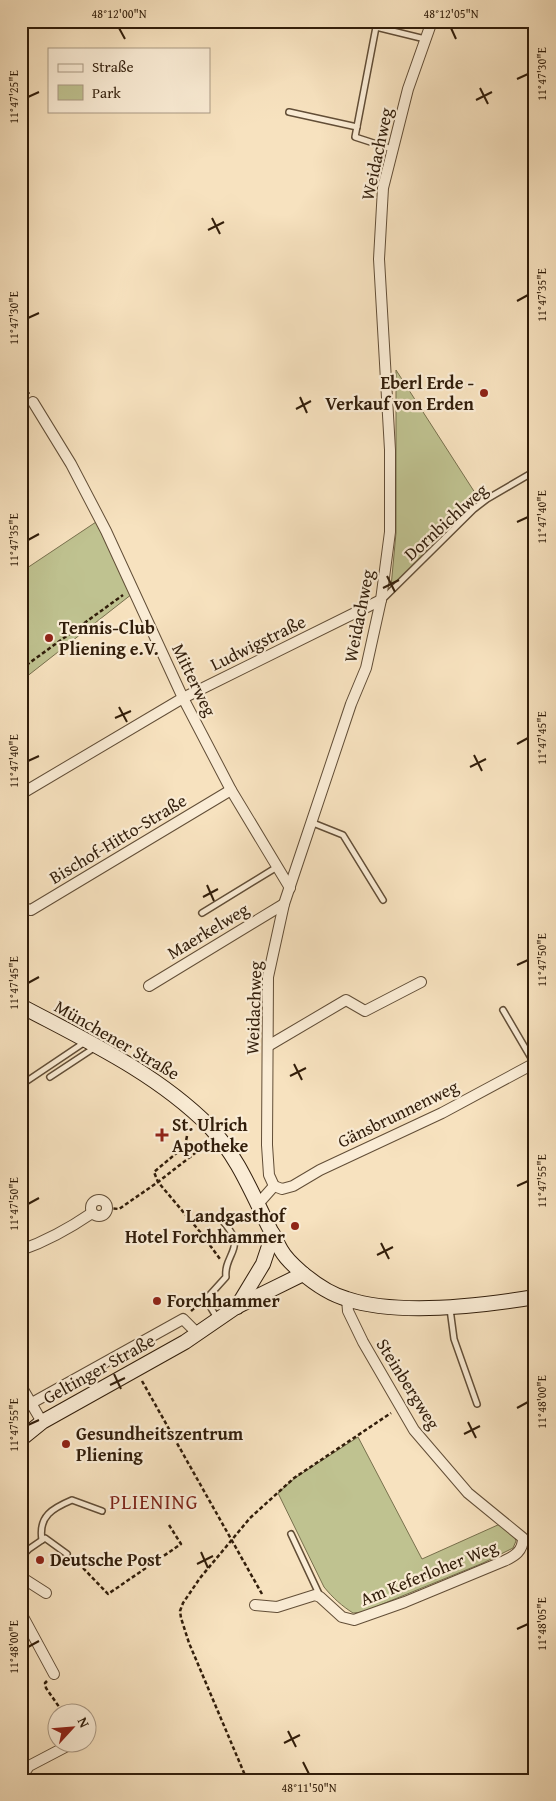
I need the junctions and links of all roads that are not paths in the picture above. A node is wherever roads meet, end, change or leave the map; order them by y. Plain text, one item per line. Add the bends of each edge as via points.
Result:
1 (432, 21) edge
2 (425, 39) junction
3 (288, 112) dead end
4 (357, 127) junction
5 (393, 149) junction
6 (33, 402) dead end
7 (535, 471) edge
8 (381, 600) junction
9 (183, 698) junction
10 (231, 790) junction
11 (21, 794) edge
12 (312, 823) junction
13 (277, 867) junction
14 (290, 888) junction
15 (383, 900) dead end
16 (284, 904) junction
17 (21, 908) edge
18 (202, 914) dead end
19 (421, 982) dead end
20 (149, 986) dead end
21 (21, 1006) edge
22 (503, 1010) dead end
23 (91, 1043) junction
24 (268, 1046) junction
25 (534, 1063) edge
26 (50, 1078) dead end
27 (21, 1086) edge
28 (274, 1186) junction
29 (258, 1204) junction
30 (107, 1208) road end
31 (222, 1220) dead end
32 (273, 1234) junction
33 (21, 1250) edge
34 (303, 1274) junction
35 (535, 1297) edge
36 (347, 1299) junction
37 (450, 1306) junction
38 (236, 1307) junction
39 (219, 1320) junction
40 (198, 1334) junction
41 (21, 1386) edge
42 (477, 1404) dead end
43 (26, 1406) edge
44 (42, 1422) junction
45 (21, 1439) edge
46 (102, 1511) dead end
47 (291, 1534) dead end
48 (523, 1538) joint
49 (42, 1540) junction
50 (67, 1554) dead end
51 (21, 1557) edge
52 (21, 1577) edge
53 (46, 1593) dead end
54 (320, 1597) junction
55 (255, 1604) dead end
56 (21, 1613) edge
57 (54, 1674) road end
58 (52, 1754) edge
59 (21, 1778) edge

1 - 2 street, Weidachweg
2 - 4 lane via 376,27
2 - 5 street, Weidachweg
3 - 4 lane
4 - 5 lane via 355,137
5 - 8 street, Weidachweg via 383,188 379,259 390,478 390,532
6 - 9 street, Mitterweg via 71,464 106,531
7 - 8 lane, Dornbichlweg via 474,509
8 - 9 street, Ludwigstraße
8 - 12 street, Weidachweg via 366,668
9 - 10 street, Mitterweg
9 - 11 street, Ludwigstraße
10 - 13 street, Mitterweg
10 - 17 street, Bischof-Hitto-Straße via 31,910
12 - 14 street, Weidachweg
12 - 15 lane via 343,835
13 - 14 street, Mitterweg
13 - 18 lane
14 - 16 street, Weidachweg
16 - 20 street, Maerkelweg
16 - 24 street, Weidachweg via 268,977
19 - 24 street via 365,1011 346,1000
21 - 23 main road, Münchener Straße
22 - 25 lane
23 - 26 lane
23 - 27 lane
23 - 29 main road, Münchener Straße via 173,1093 217,1136 235,1161
24 - 28 street, Weidachweg via 266,1145 269,1175
25 - 28 street, Gänsbrunnenweg via 442,1113 293,1186 282,1189
28 - 29 street
29 - 32 main road, Münchener Straße
30 - 33 street via 101,1216 92,1213 70,1228
31 - 39 lane via 233,1236 234,1249 225,1267 226,1277 207,1298
32 - 34 main road, Münchener Straße via 284,1254
32 - 38 main road, Geltinger Straße via 263,1264
34 - 36 main road, Münchener Straße
34 - 38 main road, Geltinger Straße
35 - 37 main road, Münchener Straße
36 - 37 main road, Münchener Straße via 399,1307
36 - 48 street, Steinbergweg via 348,1310 363,1342 414,1430 468,1492
37 - 42 lane via 454,1339
38 - 39 main road, Geltinger Straße
39 - 40 main road, Geltinger Straße
40 - 43 street, Geltinger Straße via 183,1318
40 - 44 main road, Geltinger Straße
41 - 43 street
43 - 44 street
44 - 45 main road, Geltinger Straße
46 - 49 lane via 72,1500 57,1506 45,1517 40,1531
47 - 54 lane
48 - 54 street, Am Keferloher Weg via 521,1549 515,1556 354,1620 342,1617
49 - 50 lane via 45,1538
49 - 51 lane
52 - 53 street
54 - 55 street via 315,1595 277,1607
56 - 57 street
58 - 59 street via 29,1766

